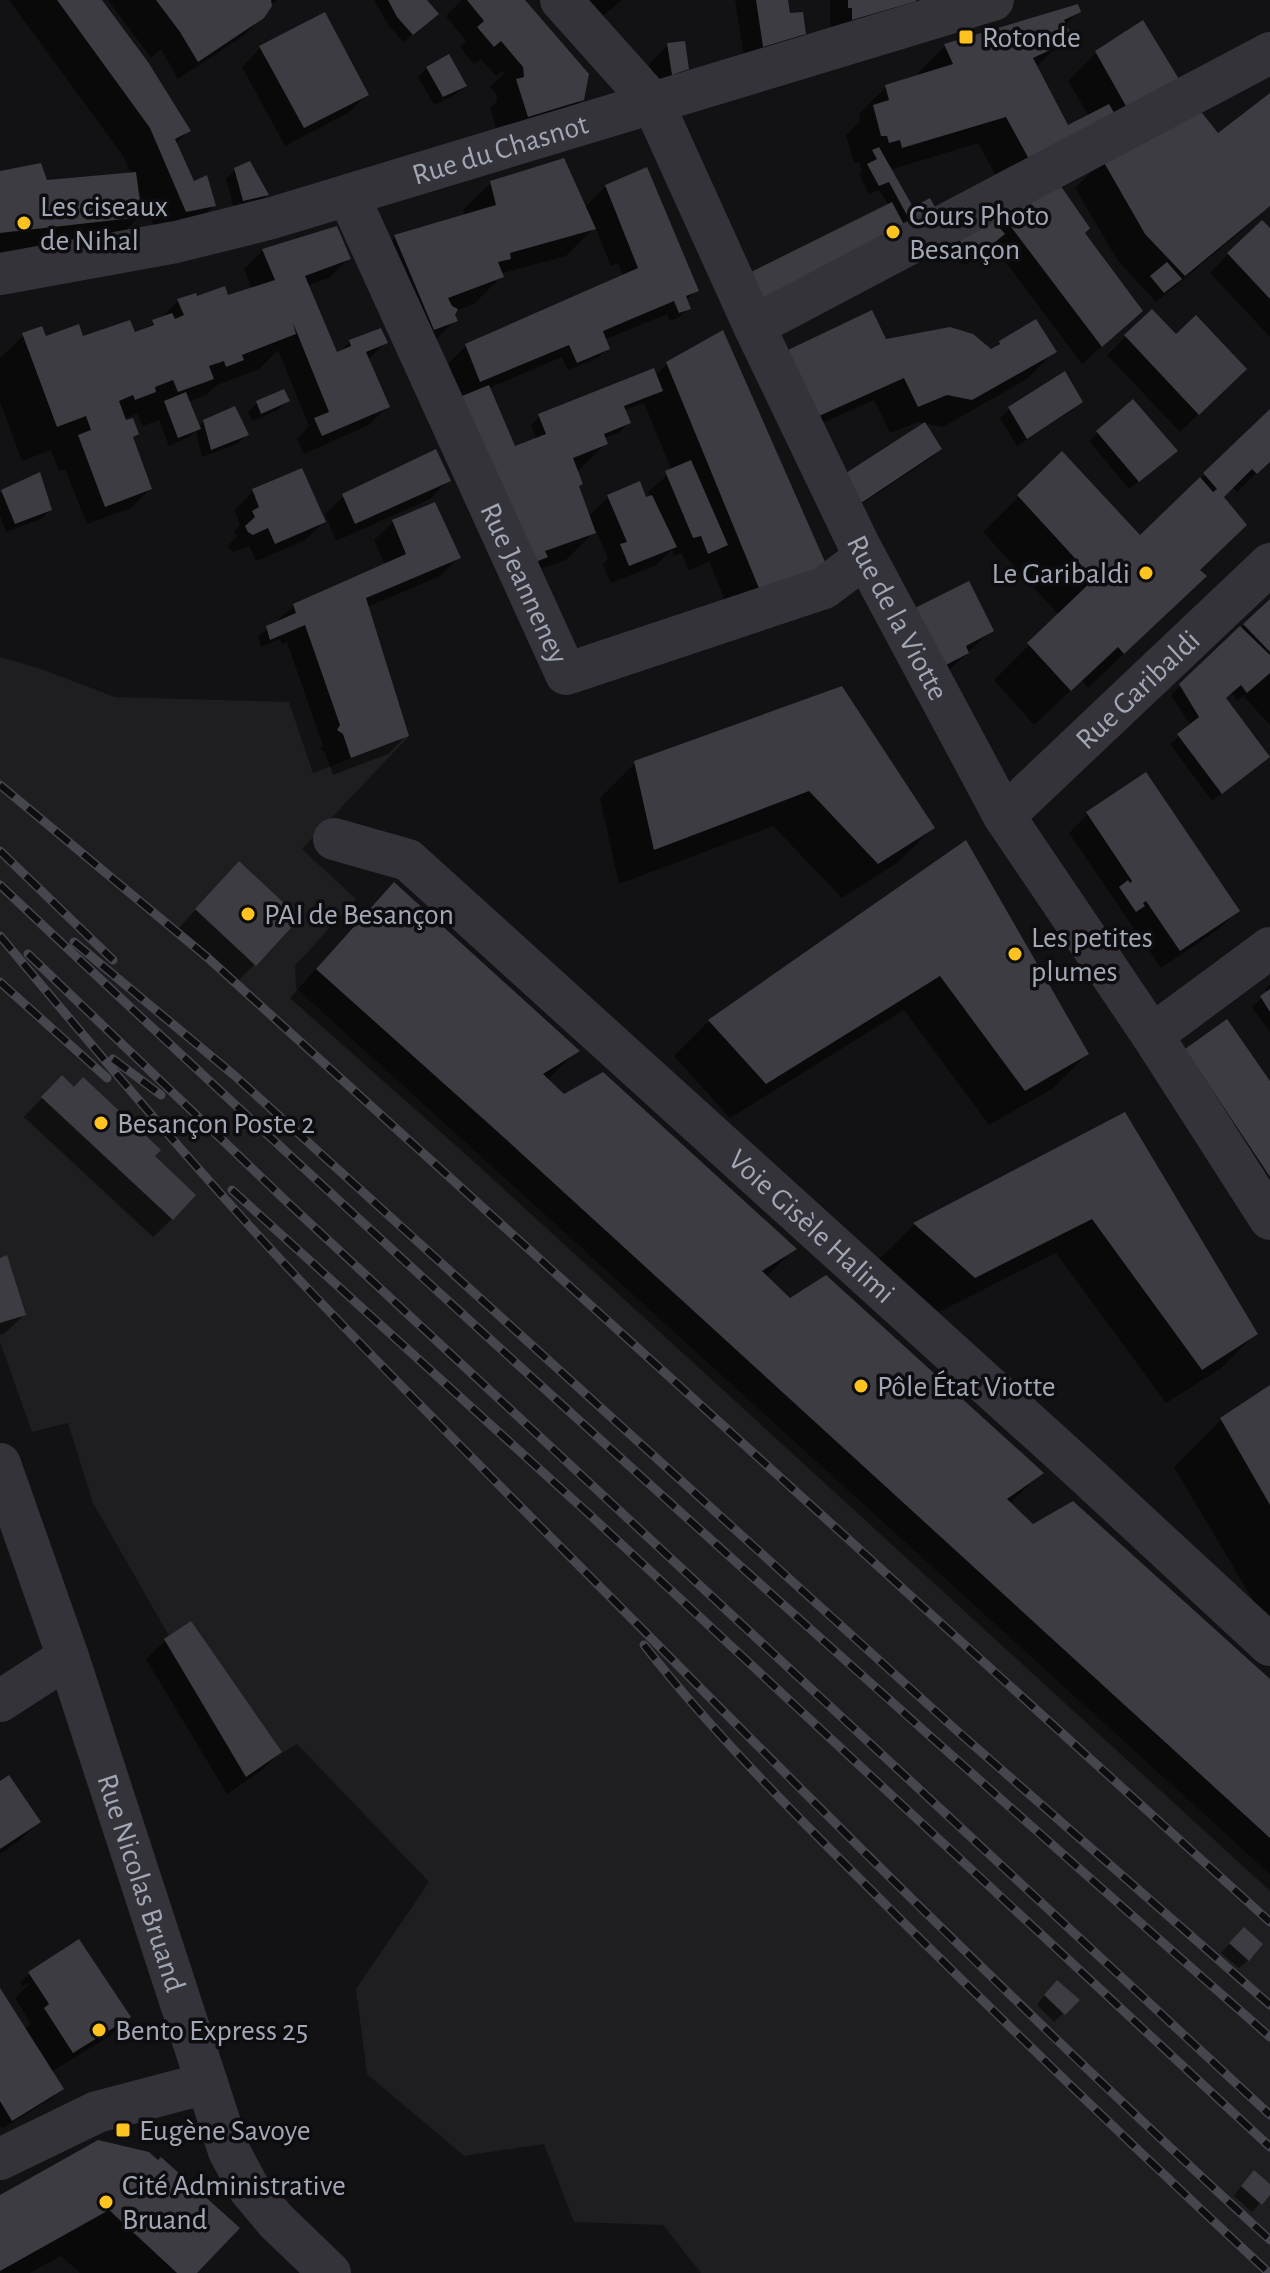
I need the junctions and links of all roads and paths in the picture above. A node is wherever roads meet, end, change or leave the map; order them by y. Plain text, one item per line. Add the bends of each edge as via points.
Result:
1 (561, 0) edge
2 (993, 0) edge
3 (1270, 53) edge
4 (653, 103) junction
5 (349, 197) junction
6 (0, 274) edge
7 (754, 326) junction
8 (865, 557) junction
9 (1270, 564) edge
10 (1004, 816) junction
11 (334, 839) dead end
12 (1270, 948) edge
13 (1152, 1035) junction
14 (1270, 1219) edge
15 (0, 1464) edge
16 (1270, 1645) edge
17 (68, 1657) junction
18 (0, 1701) edge
19 (207, 2083) junction
20 (0, 2159) edge
21 (330, 2273) edge

1 - 4 street, Rue de la Viotte
2 - 4 street, Rue du Chasnot
3 - 7 street
4 - 5 street, Rue du Chasnot
4 - 7 street, Rue de la Viotte
5 - 6 street, Rue du Chasnot via 176,242
5 - 8 street, Rue Jeanneney via 566,674 824,588
7 - 8 street, Rue de la Viotte
8 - 10 street, Rue de la Viotte
9 - 10 street, Rue Garibaldi
10 - 13 street, Rue de la Viotte
11 - 16 street, Voie Gisèle Halimi via 408,860
12 - 13 street
13 - 14 street, Rue de la Viotte
15 - 17 street, Rue Nicolas Bruand
17 - 18 street
17 - 19 street, Rue Nicolas Bruand
19 - 20 street via 97,2112
19 - 21 street, Rue Nicolas Bruand via 229,2151 250,2190

